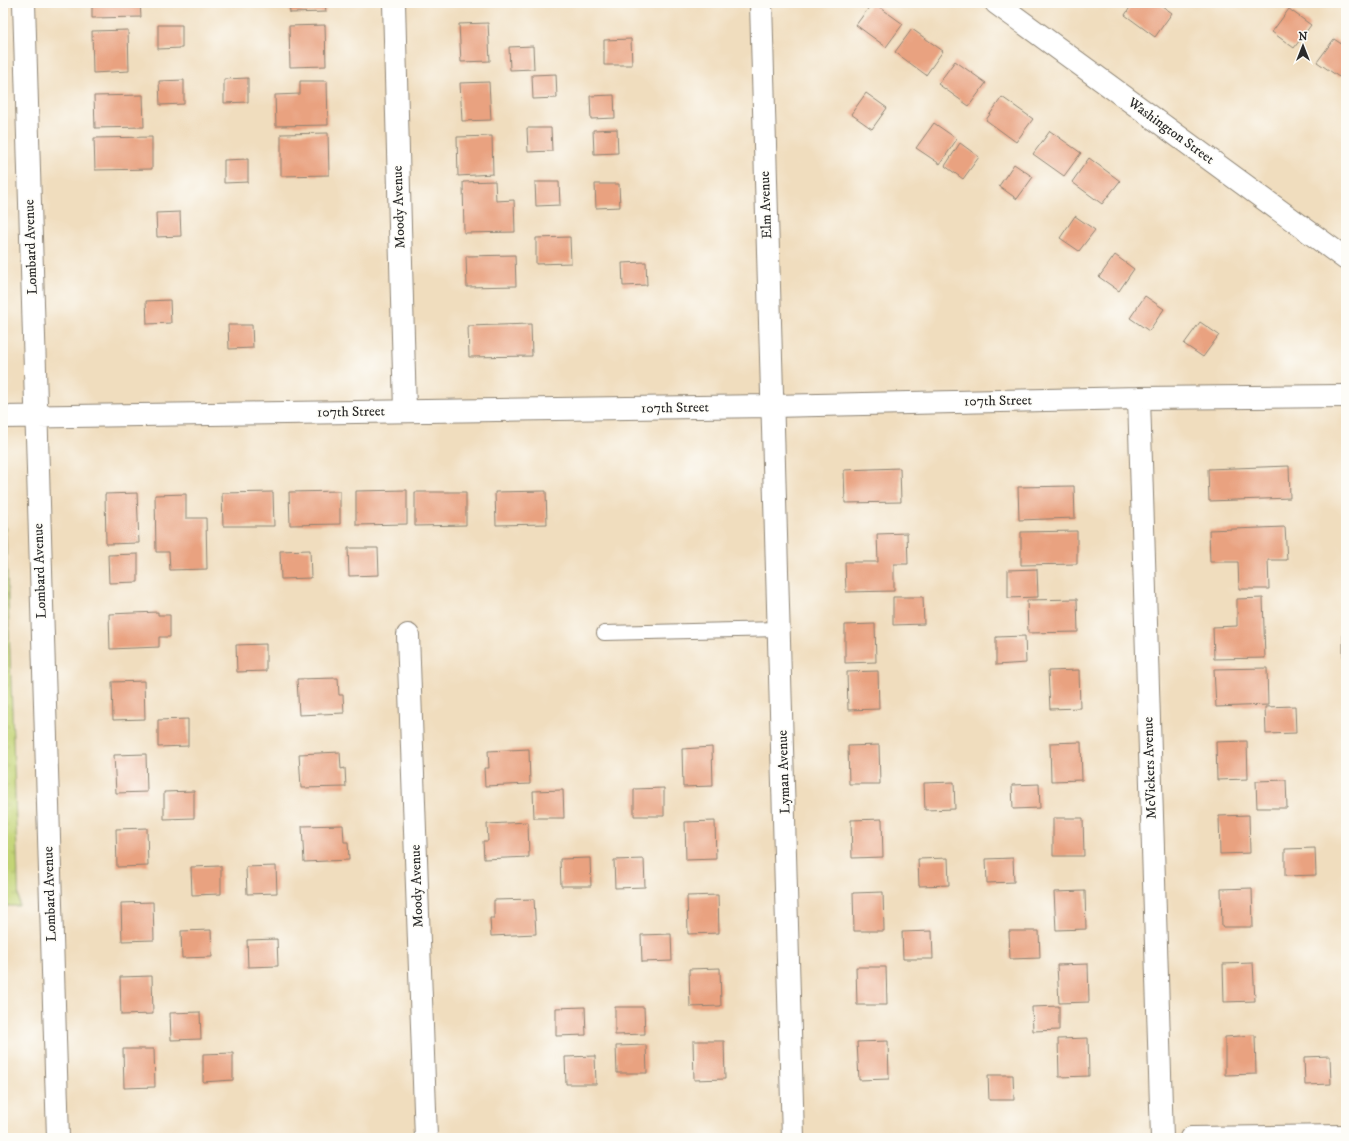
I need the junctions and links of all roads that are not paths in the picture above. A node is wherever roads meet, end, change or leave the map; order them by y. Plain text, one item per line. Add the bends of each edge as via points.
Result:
1 (24, 3) edge
2 (394, 3) edge
3 (761, 3) edge
4 (996, 3) edge
5 (1346, 259) edge
6 (1346, 396) edge
7 (1139, 398) junction
8 (772, 406) junction
9 (404, 412) junction
10 (3, 417) edge
11 (36, 417) junction
12 (780, 629) junction
13 (604, 633) dead end
14 (408, 635) dead end
15 (1346, 1136) edge
16 (58, 1138) edge
17 (426, 1138) edge
18 (793, 1138) edge
19 (1162, 1138) edge
20 (1191, 1138) edge

1 - 11 street, Lombard Avenue
2 - 9 street, Moody Avenue
3 - 8 street, Elm Avenue
4 - 5 street, Washington Street
6 - 7 street, 107th Street
7 - 8 street, 107th Street
7 - 19 street, McVickers Avenue
8 - 9 street, 107th Street
8 - 12 street, Lyman Avenue
9 - 11 street, 107th Street
10 - 11 street, 107th Street
11 - 16 street, Lombard Avenue
12 - 13 lane
12 - 18 street, Lyman Avenue
14 - 17 street, Moody Avenue
15 - 20 street

